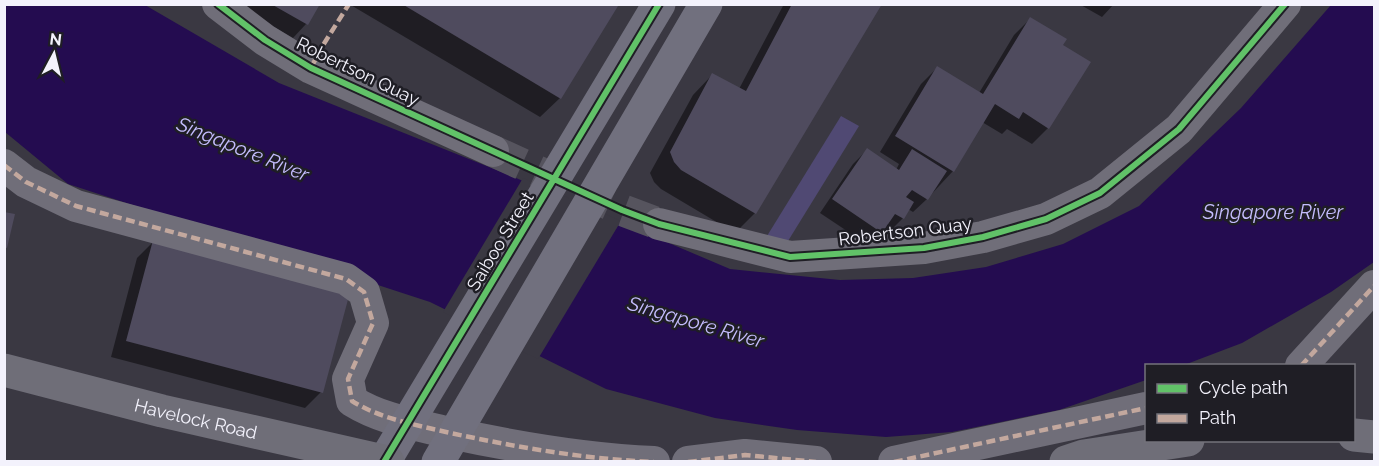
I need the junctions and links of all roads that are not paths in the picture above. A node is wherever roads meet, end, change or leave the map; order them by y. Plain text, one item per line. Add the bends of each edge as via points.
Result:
1 (218, 4) edge
2 (659, 4) edge
3 (706, 4) edge
4 (1285, 4) edge
5 (493, 151) tunnel mouth
6 (4, 165) edge
7 (659, 224) tunnel mouth
8 (1374, 286) edge
9 (1303, 364) edge
10 (4, 370) edge
11 (1145, 408) edge
12 (407, 423) junction
13 (455, 434) junction
14 (1355, 435) edge
15 (1374, 437) edge
16 (1181, 442) edge
17 (386, 461) edge
18 (438, 462) edge
19 (654, 462) edge
20 (688, 462) edge
21 (816, 462) edge
22 (894, 462) edge
23 (1065, 462) edge

1 - 5 street, Robertson Quay via 265,40 316,58
2 - 12 street, Saiboo Street
3 - 13 street
4 - 7 street, Robertson Quay via 1179,129 1100,193 1046,219 924,248 790,257
6 - 12 street via 26,182 76,206 346,279 364,292 373,323 348,380 352,401 370,412
8 - 9 street
10 - 17 main road, Havelock Road via 162,411
11 - 22 street
12 - 13 street
12 - 17 street, Saiboo Street
13 - 18 street
13 - 19 street via 609,460
14 - 15 main road
16 - 23 main road
20 - 21 street via 745,455

